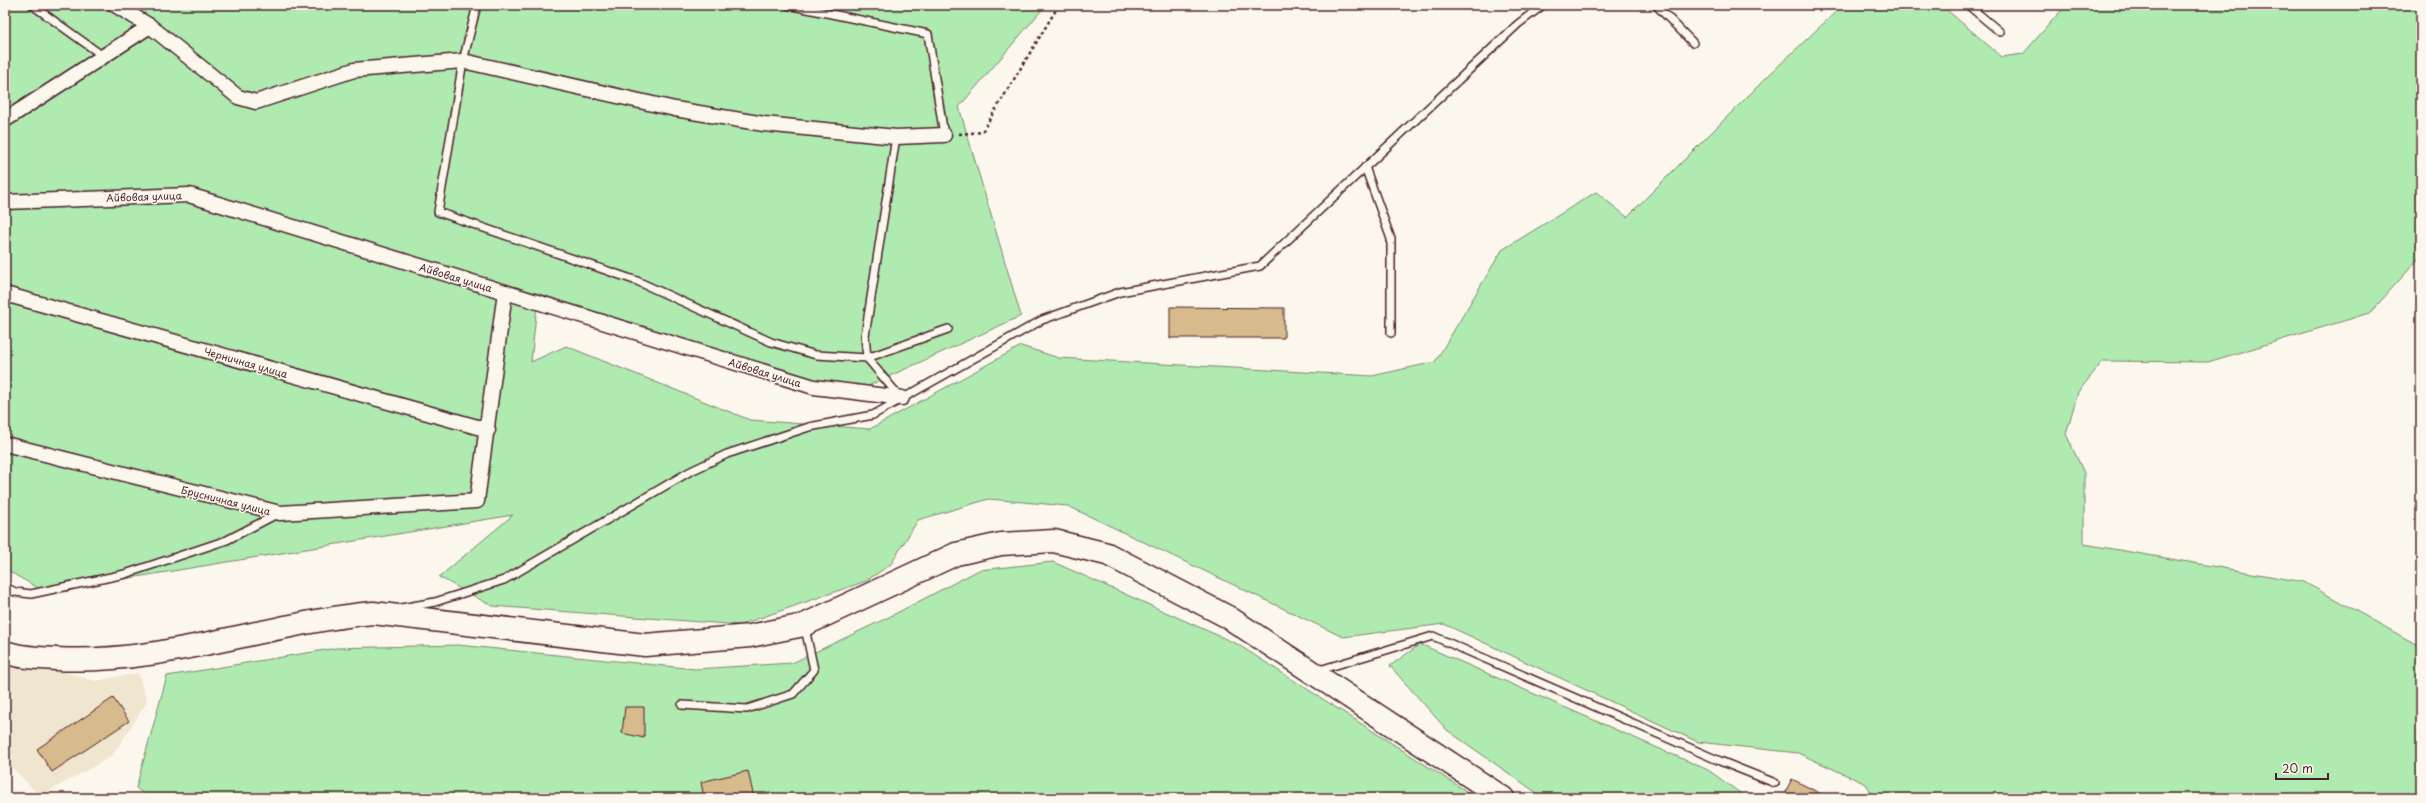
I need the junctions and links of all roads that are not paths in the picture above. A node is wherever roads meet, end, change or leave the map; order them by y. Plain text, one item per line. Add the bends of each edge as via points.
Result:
1 (32, 5) edge
2 (115, 5) edge
3 (477, 5) edge
4 (788, 5) edge
5 (1543, 5) edge
6 (1656, 5) edge
7 (1968, 5) edge
8 (150, 26) junction
9 (2000, 32) dead end
10 (1693, 43) dead end
11 (103, 56) junction
12 (463, 61) junction
13 (5, 120) edge
14 (944, 135) joint
15 (896, 137) junction
16 (1365, 167) junction
17 (5, 202) edge
18 (506, 292) junction
19 (5, 294) edge
20 (948, 328) dead end
21 (1391, 333) dead end
22 (867, 358) junction
23 (902, 398) junction
24 (488, 430) junction
25 (5, 444) edge
26 (280, 513) junction
27 (5, 587) edge
28 (373, 613) junction
29 (804, 626) junction
30 (5, 652) edge
31 (1312, 672) junction
32 (682, 705) dead end
33 (1775, 782) dead end
34 (1503, 798) edge

1 - 11 lane
2 - 8 street
3 - 12 lane
4 - 14 lane via 928,34
5 - 16 lane via 1518,24
6 - 10 lane
7 - 9 lane
8 - 11 street
8 - 12 street via 238,97 256,102 354,70
11 - 13 street
12 - 15 street via 704,114 764,124
12 - 22 lane via 438,212 637,281 771,342 816,355
14 - 15 street
15 - 22 lane via 866,336
16 - 21 lane via 1391,239
16 - 23 lane via 1260,266 1120,292 1042,320
17 - 18 street, Айвовая улица via 189,194
18 - 23 street, Айвовая улица via 814,387
18 - 24 street
19 - 24 street, Черничная улица
20 - 22 lane
22 - 23 lane
23 - 28 lane via 873,415 809,427 727,454 689,472 504,580 435,602
24 - 26 street, Брусничная улица via 477,501
25 - 26 street, Брусничная улица
26 - 27 lane via 227,540 125,574 31,594 15,592
28 - 29 main road via 646,645 750,636
28 - 30 main road via 329,617 143,655 74,660 16,656
29 - 31 main road via 956,554 1001,544 1054,541 1107,554 1228,617
29 - 32 lane via 814,670 793,694 747,709
31 - 33 lane via 1433,636 1720,761
31 - 34 main road

